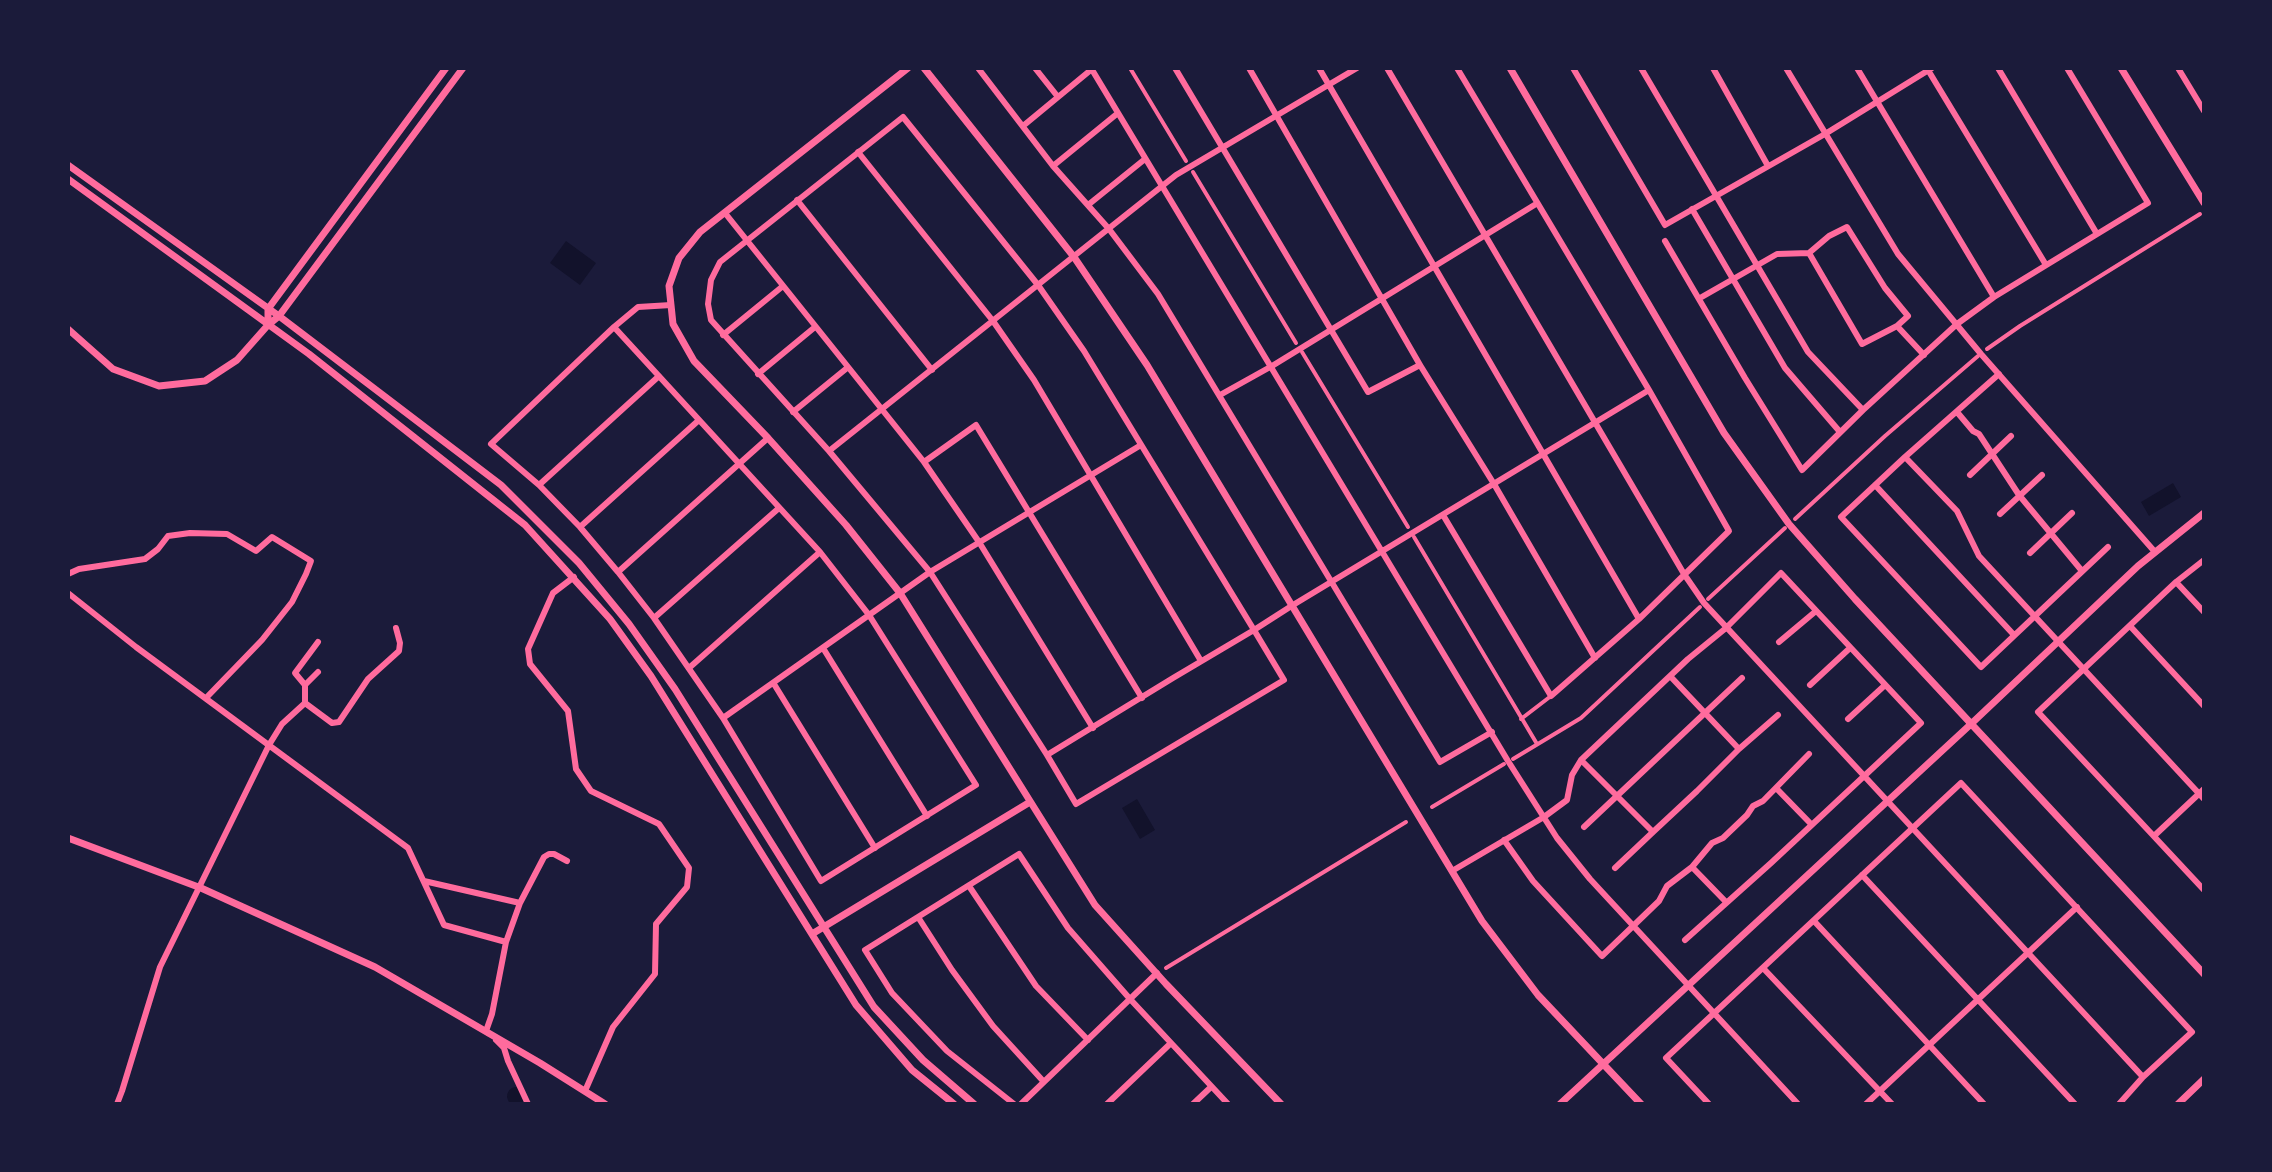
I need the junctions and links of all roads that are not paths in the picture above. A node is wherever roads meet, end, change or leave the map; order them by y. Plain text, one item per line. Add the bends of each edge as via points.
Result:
1 (446, 68) edge
2 (463, 68) edge
3 (908, 68) edge
4 (924, 68) edge
5 (978, 68) edge
6 (1035, 68) edge
7 (1130, 68) edge
8 (1175, 68) edge
9 (1249, 68) edge
10 (1319, 68) edge
11 (1357, 68) edge
12 (1387, 68) edge
13 (1457, 68) edge
14 (1510, 68) edge
15 (1573, 68) edge
16 (1641, 68) edge
17 (1713, 68) edge
18 (1786, 68) edge
19 (1857, 68) edge
20 (1998, 68) edge
21 (2067, 68) edge
22 (2121, 68) edge
23 (2178, 68) edge
24 (1091, 69) edge
25 (1929, 69) edge
26 (1329, 85) junction
27 (1058, 97) junction
28 (1877, 102) junction
29 (2204, 111) edge
30 (1118, 113) junction
31 (1277, 116) junction
32 (1023, 126) junction
33 (1825, 134) junction
34 (1222, 148) junction
35 (858, 152) junction
36 (1145, 159) junction
37 (1186, 161) dead end
38 (68, 165) edge
39 (1053, 166) junction
40 (1768, 166) junction
41 (1193, 172) dead end
42 (68, 179) edge
43 (1161, 187) junction
44 (1717, 195) junction
45 (797, 200) junction
46 (2204, 203) edge
47 (1536, 204) junction
48 (1088, 205) junction
49 (1692, 209) junction
50 (725, 213) junction
51 (2200, 214) dead end
52 (1109, 229) junction
53 (2097, 234) junction
54 (1485, 236) junction
55 (747, 240) junction
56 (1665, 241) dead end
57 (1809, 253) junction
58 (1074, 257) junction
59 (1756, 264) junction
60 (2046, 265) junction
61 (1434, 267) junction
62 (1733, 278) junction
63 (1038, 285) junction
64 (783, 286) junction
65 (1994, 297) junction
66 (1700, 298) junction
67 (1381, 299) junction
68 (671, 305) junction
69 (268, 309) junction
70 (279, 316) junction
71 (993, 321) junction
72 (1957, 324) junction
73 (268, 325) junction
74 (1897, 326) junction
75 (614, 327) junction
76 (815, 327) junction
77 (68, 329) edge
78 (1329, 329) junction
79 (723, 335) junction
80 (1296, 343) dead end
81 (1987, 349) dead end
82 (1302, 352) dead end
83 (1924, 355) junction
84 (1978, 356) dead end
85 (1420, 365) junction
86 (1272, 366) junction
87 (847, 368) junction
88 (932, 370) junction
89 (758, 374) junction
90 (1999, 374) junction
91 (659, 376) junction
92 (1649, 390) junction
93 (1220, 395) junction
94 (881, 410) junction
95 (1863, 410) junction
96 (793, 412) junction
97 (1957, 412) junction
98 (699, 420) junction
99 (1596, 422) junction
100 (1840, 432) junction
101 (2011, 436) dead end
102 (768, 438) junction
103 (1141, 445) junction
104 (829, 451) junction
105 (1544, 454) junction
106 (1992, 455) junction
107 (1905, 457) junction
108 (924, 462) junction
109 (739, 464) junction
110 (1090, 475) junction
111 (1970, 475) dead end
112 (2042, 475) dead end
113 (1494, 484) junction
114 (539, 485) junction
115 (1875, 485) junction
116 (2019, 495) junction
117 (779, 508) junction
118 (1030, 511) junction
119 (2072, 513) dead end
120 (2204, 513) edge
121 (2000, 514) dead end
122 (1443, 515) junction
123 (1795, 519) dead end
124 (580, 527) junction
125 (1408, 527) dead end
126 (1785, 528) dead end
127 (2051, 533) junction
128 (1414, 537) dead end
129 (979, 542) junction
130 (2108, 547) dead end
131 (1382, 551) junction
132 (820, 552) junction
133 (2155, 552) junction
134 (2030, 553) dead end
135 (2204, 560) edge
136 (2082, 571) junction
137 (618, 572) junction
138 (930, 572) junction
139 (68, 574) edge
140 (1684, 574) junction
141 (574, 577) junction
142 (1332, 582) junction
143 (2176, 582) junction
144 (68, 593) edge
145 (900, 593) junction
146 (1708, 599) dead end
147 (1293, 605) junction
148 (1700, 607) dead end
149 (1816, 611) junction
150 (2204, 612) edge
151 (869, 615) junction
152 (2035, 616) junction
153 (654, 618) junction
154 (1639, 619) junction
155 (2130, 626) junction
156 (396, 628) dead end
157 (1726, 628) junction
158 (1254, 630) junction
159 (2014, 635) junction
160 (2058, 641) junction
161 (318, 642) dead end
162 (1779, 642) dead end
163 (823, 648) junction
164 (1850, 648) junction
165 (1595, 658) junction
166 (1201, 661) junction
167 (689, 668) junction
168 (2084, 668) junction
169 (318, 672) dead end
170 (1670, 676) junction
171 (1742, 678) dead end
172 (774, 684) junction
173 (305, 685) junction
174 (1810, 685) dead end
175 (1884, 686) junction
176 (1551, 696) junction
177 (206, 698) junction
178 (1142, 698) junction
179 (305, 703) junction
180 (2204, 706) edge
181 (1705, 714) junction
182 (1778, 715) dead end
183 (723, 718) junction
184 (1521, 719) junction
185 (1848, 719) dead end
186 (1971, 724) junction
187 (1093, 728) junction
188 (1492, 732) junction
189 (1537, 744) junction
190 (269, 745) junction
191 (1739, 749) junction
192 (1809, 754) dead end
193 (1047, 755) junction
194 (1513, 759) dead end
195 (1581, 760) junction
196 (1504, 764) dead end
197 (1863, 776) junction
198 (1776, 788) junction
199 (2202, 794) edge
200 (1617, 796) junction
201 (1886, 801) junction
202 (1030, 802) junction
203 (1432, 807) dead end
204 (927, 816) junction
205 (1544, 817) junction
206 (1406, 822) dead end
207 (1811, 824) junction
208 (1584, 827) dead end
209 (1912, 829) junction
210 (1653, 832) junction
211 (2154, 836) junction
212 (68, 838) edge
213 (1504, 840) junction
214 (875, 848) junction
215 (567, 861) dead end
216 (1692, 867) junction
217 (1615, 868) dead end
218 (1452, 871) junction
219 (1862, 875) junction
220 (424, 881) junction
221 (969, 886) junction
222 (199, 887) junction
223 (2204, 890) edge
224 (1726, 902) junction
225 (520, 903) junction
226 (2077, 907) junction
227 (918, 917) junction
228 (1814, 921) junction
229 (826, 927) junction
230 (1634, 927) junction
231 (812, 934) junction
232 (1685, 940) dead end
233 (506, 942) junction
234 (2028, 953) junction
235 (1166, 968) dead end
236 (1763, 968) junction
237 (1157, 973) junction
238 (2204, 974) edge
239 (1688, 985) junction
240 (1130, 999) junction
241 (1978, 999) junction
242 (1714, 1013) junction
243 (486, 1031) junction
244 (1088, 1040) junction
245 (1171, 1043) junction
246 (1929, 1046) junction
247 (1604, 1065) junction
248 (2143, 1077) junction
249 (2204, 1079) edge
250 (1044, 1082) junction
251 (1211, 1087) junction
252 (585, 1091) junction
253 (1880, 1092) junction
254 (117, 1104) edge
255 (528, 1104) edge
256 (605, 1104) edge
257 (954, 1104) edge
258 (974, 1104) edge
259 (1014, 1104) edge
260 (1021, 1104) edge
261 (1107, 1104) edge
262 (1193, 1104) edge
263 (1228, 1104) edge
264 (1281, 1104) edge
265 (1560, 1104) edge
266 (1641, 1104) edge
267 (1709, 1104) edge
268 (1798, 1104) edge
269 (1866, 1104) edge
270 (1892, 1104) edge
271 (1984, 1104) edge
272 (2075, 1104) edge
273 (2119, 1104) edge
274 (2180, 1104) edge

1 - 69 street
2 - 70 street
3 - 50 street
4 - 58 street
5 - 32 street
6 - 27 street
7 - 37 street
8 - 34 street
9 - 31 street
10 - 26 street
11 - 26 street
12 - 54 street
13 - 47 street
14 - 186 street via 1732,444 1789,524
15 - 49 street via 1665,225
16 - 44 street
17 - 40 street
18 - 33 street
19 - 28 street
20 - 53 street
21 - 53 street via 2148,203
22 - 46 street
23 - 29 street
24 - 27 street
24 - 30 street
25 - 28 street
25 - 60 street
26 - 31 street
26 - 61 street
27 - 32 street
28 - 33 street
28 - 65 street
30 - 36 street
30 - 39 street
31 - 34 street
31 - 67 street
32 - 39 street
33 - 40 street
33 - 72 street via 1898,254
34 - 43 street
34 - 78 street
35 - 45 street
35 - 63 street via 903,117
35 - 71 street
36 - 43 street
36 - 48 street
38 - 69 street
39 - 48 street
40 - 44 street
41 - 80 street
42 - 73 street
43 - 52 street
43 - 86 street
44 - 49 street
44 - 59 street
45 - 55 street
45 - 88 street
47 - 54 street
47 - 92 street
48 - 52 street
49 - 62 street
50 - 55 street
50 - 68 street via 679,258 669,286
51 - 81 street
52 - 58 street
52 - 93 street via 1158,294
53 - 60 street
54 - 61 street
54 - 99 street
55 - 64 street
55 - 79 street via 720,262 711,280 711,320
56 - 66 street
57 - 59 street via 1777,254
57 - 74 street via 1862,344
57 - 74 street via 1847,227 1908,316
58 - 63 street
58 - 147 street via 1147,365
59 - 62 street
59 - 95 street via 1808,352
60 - 65 street
61 - 67 street
61 - 105 street
62 - 66 street
62 - 100 street via 1785,368
63 - 71 street
63 - 103 street
64 - 76 street
64 - 79 street
65 - 72 street
66 - 100 street via 1802,470
67 - 78 street
67 - 85 street
68 - 75 street via 638,307
68 - 102 street via 673,324 694,361
69 - 70 street
69 - 73 street
70 - 73 street
70 - 229 street via 501,485 579,563 675,689
71 - 88 street
71 - 110 street
72 - 83 street
72 - 90 street
73 - 77 street via 237,360 205,381 159,386 113,369
73 - 141 street via 525,525
74 - 83 street
75 - 91 street
75 - 114 street via 491,444
76 - 87 street
76 - 89 street
78 - 85 street via 1368,392
78 - 86 street
79 - 89 street
82 - 125 street
83 - 95 street
84 - 123 street
85 - 113 street
86 - 93 street
86 - 131 street
87 - 94 street
87 - 96 street
88 - 94 street
89 - 96 street
90 - 97 street
90 - 133 street
91 - 98 street
91 - 114 street
92 - 99 street
92 - 140 street via 1729,531
93 - 142 street
94 - 104 street
94 - 108 street
95 - 100 street
96 - 104 street
97 - 106 street
97 - 107 street
98 - 109 street
98 - 124 street
99 - 105 street
99 - 140 street
101 - 106 street
102 - 109 street
102 - 145 street
103 - 110 street
103 - 158 street
104 - 138 street
105 - 113 street
105 - 154 street
106 - 111 street
106 - 116 street
107 - 115 street
107 - 152 street via 1957,511 1979,556
108 - 118 street via 976,425
108 - 129 street
109 - 117 street
109 - 137 street
110 - 118 street
110 - 166 street
112 - 116 street
113 - 122 street
113 - 165 street
114 - 124 street
115 - 159 street
115 - 159 street via 1841,517 1981,667
116 - 121 street
116 - 127 street
117 - 132 street
117 - 153 street
118 - 129 street
118 - 178 street
119 - 127 street
120 - 133 street
122 - 131 street
122 - 176 street
124 - 137 street
126 - 146 street
127 - 134 street
127 - 136 street
128 - 184 street
129 - 138 street
129 - 187 street
130 - 136 street
131 - 142 street
131 - 188 street
132 - 151 street
132 - 167 street
133 - 160 street
135 - 143 street
136 - 152 street
137 - 153 street
138 - 145 street
138 - 193 street
139 - 177 street via 145,559 168,536 190,533 227,534 256,551 272,537 311,561 292,602
140 - 154 street
140 - 157 street
141 - 231 street via 651,676
141 - 252 street via 553,593 528,649 530,664 568,711 576,769 591,791 659,824 689,868 687,887 656,924 655,974 613,1027
142 - 147 street
142 - 188 street via 1440,762
143 - 150 street
143 - 155 street
144 - 177 street
145 - 151 street
145 - 202 street
147 - 158 street
147 - 218 street
148 - 189 street via 1581,718
149 - 157 street via 1781,573
149 - 162 street
149 - 164 street
151 - 163 street
151 - 204 street via 976,785
152 - 159 street
152 - 160 street
153 - 167 street
154 - 165 street
155 - 168 street
155 - 180 street
156 - 179 street via 399,651 368,679 339,722 332,723
157 - 170 street
157 - 197 street
158 - 166 street
158 - 193 street via 1284,680 1076,804
160 - 168 street
160 - 186 street
161 - 173 street via 295,673
163 - 172 street
163 - 204 street
164 - 174 street
164 - 175 street
165 - 176 street
166 - 178 street
167 - 183 street
168 - 199 street
168 - 211 street via 2038,712
169 - 173 street
170 - 181 street
170 - 195 street
171 - 181 street
172 - 183 street
172 - 214 street
173 - 179 street
175 - 185 street
175 - 197 street via 1921,723
176 - 184 street
177 - 190 street
178 - 187 street
179 - 190 street
181 - 191 street
181 - 200 street
182 - 191 street
183 - 214 street via 821,881
184 - 189 street
186 - 201 street
186 - 238 street
187 - 193 street
188 - 205 street
189 - 194 street
190 - 220 street via 408,848
190 - 222 street
191 - 210 street
192 - 198 street
195 - 200 street
195 - 205 street via 1567,800
196 - 203 street
197 - 201 street
197 - 207 street
198 - 207 street
198 - 216 street
199 - 211 street
200 - 208 street
200 - 210 street
201 - 209 street
201 - 239 street
202 - 229 street
202 - 237 street via 1095,905
204 - 214 street
205 - 213 street
205 - 230 street
206 - 235 street
207 - 224 street
209 - 219 street
209 - 226 street via 1961,783
209 - 234 street
210 - 217 street
211 - 223 street
212 - 222 street
213 - 218 street
213 - 230 street via 1533,881 1602,956
215 - 225 street via 554,854 544,857
216 - 224 street
216 - 230 street via 1667,886
218 - 247 street via 1538,995
219 - 228 street
219 - 241 street
220 - 225 street
220 - 233 street via 444,925
221 - 227 street
221 - 240 street via 1019,854 1068,928
221 - 244 street via 1036,986
222 - 243 street via 375,967
222 - 254 street via 160,967
224 - 232 street
225 - 233 street
226 - 234 street
226 - 248 street via 2192,1032
227 - 250 street via 993,1026
227 - 259 street via 865,950 892,993 947,1051
228 - 236 street
228 - 246 street
229 - 231 street
229 - 258 street via 874,1007
230 - 239 street
231 - 257 street via 856,1005 912,1070
233 - 243 street
234 - 241 street
234 - 248 street
236 - 242 street
236 - 253 street
237 - 240 street
237 - 264 street
239 - 242 street
239 - 247 street
240 - 244 street
240 - 245 street
241 - 246 street
241 - 272 street
242 - 267 street via 1666,1058
242 - 268 street
243 - 252 street
243 - 255 street via 504,1048
244 - 250 street
245 - 251 street
245 - 261 street
246 - 253 street
246 - 271 street
247 - 265 street
247 - 266 street
248 - 273 street
249 - 274 street
250 - 260 street
251 - 262 street
251 - 263 street
252 - 256 street
253 - 269 street
253 - 270 street

